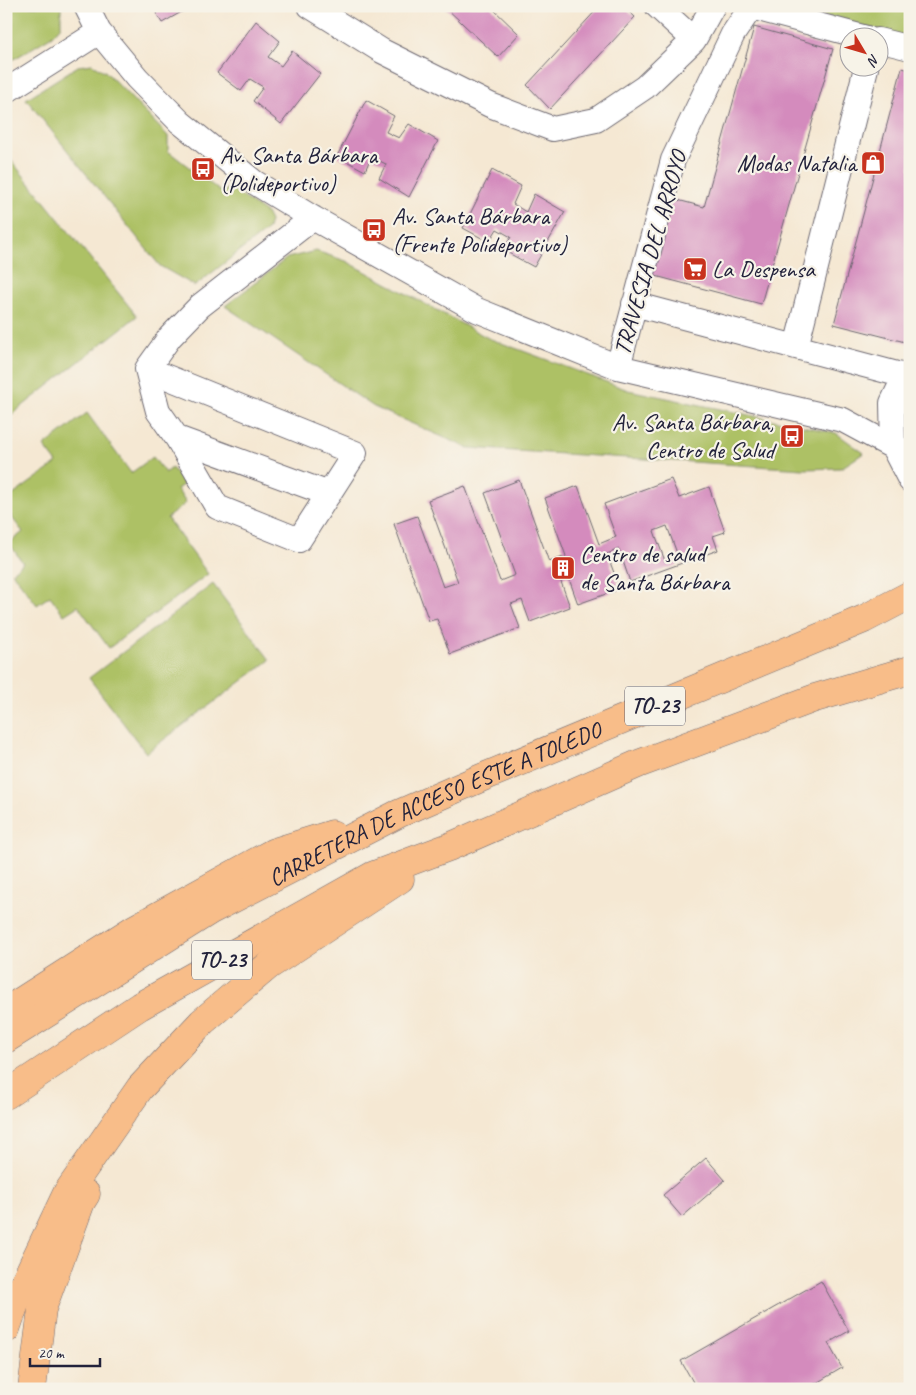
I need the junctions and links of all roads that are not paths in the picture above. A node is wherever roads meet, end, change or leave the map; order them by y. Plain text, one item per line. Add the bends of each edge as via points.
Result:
1 (86, 6) edge
2 (310, 6) edge
3 (657, 6) edge
4 (713, 6) edge
5 (751, 7) edge
6 (838, 30) edge
7 (99, 32) junction
8 (694, 40) junction
9 (888, 42) edge
10 (910, 48) edge
11 (863, 78) edge
12 (6, 91) edge
13 (313, 218) junction
14 (634, 304) junction
15 (796, 347) junction
16 (618, 367) junction
17 (147, 369) junction
18 (907, 375) edge
19 (177, 438) junction
20 (901, 450) edge
21 (910, 480) edge
22 (329, 494) junction
23 (910, 595) edge
24 (910, 670) edge
25 (398, 814) junction
26 (449, 847) junction
27 (268, 966) junction
28 (6, 1011) edge
29 (6, 1039) edge
30 (6, 1094) edge
31 (6, 1330) edge
32 (32, 1389) edge

1 - 7 street
2 - 8 street via 382,51 490,105 553,129 596,120 645,87
3 - 8 street
4 - 8 street
5 - 6 street
5 - 14 street, TRAVESIA DEL ARROYO via 733,34 673,160
7 - 12 street
7 - 13 street via 137,78 180,122 254,182
9 - 10 street
11 - 15 street
13 - 16 street via 477,310
13 - 17 street via 200,306
14 - 15 street
14 - 16 street, TRAVESIA DEL ARROYO
15 - 18 street
16 - 20 street via 843,420
17 - 19 street via 158,411
17 - 22 street via 355,453
18 - 20 street via 892,403
19 - 22 street
19 - 22 street via 216,507 299,540
20 - 21 street
23 - 25 highway, CARRETERA DE ACCESO ESTE A TOLEDO / TO-23 via 864,619
24 - 26 highway, CARRETERA DE ACCESO ESTE A TOLEDO / TO-23 via 815,698 638,764
25 - 28 highway via 274,852 134,929
25 - 29 highway, CARRETERA DE ACCESO ESTE A TOLEDO / TO-23 via 211,910
26 - 27 highway
26 - 30 highway, CARRETERA DE ACCESO ESTE A TOLEDO / TO-23 via 374,876 140,1006
27 - 31 highway via 202,1022 140,1088 67,1193 17,1298
27 - 32 highway via 151,1098 81,1202 42,1309

